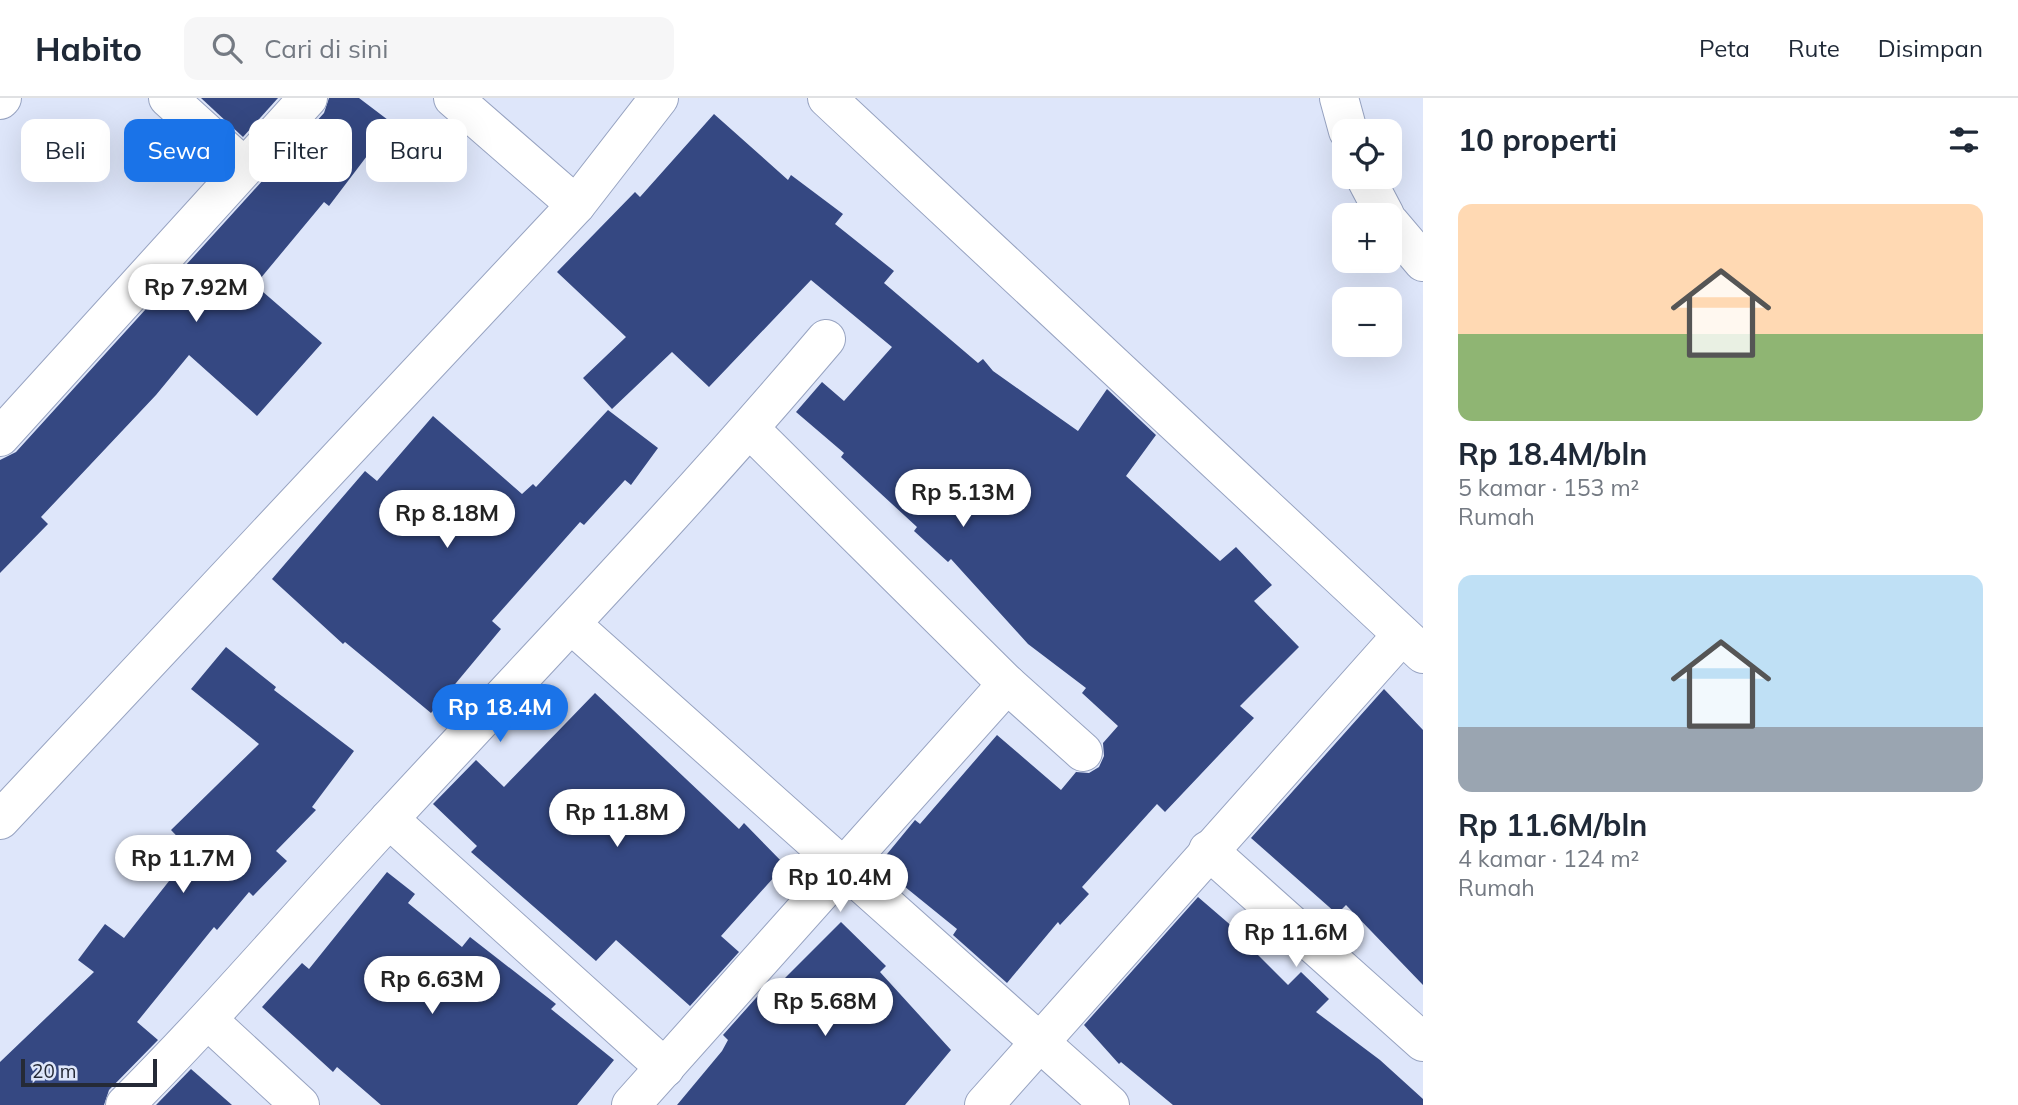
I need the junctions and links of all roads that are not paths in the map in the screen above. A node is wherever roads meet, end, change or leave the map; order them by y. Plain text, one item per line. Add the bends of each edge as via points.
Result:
1 (168, 98) edge
2 (308, 98) edge
3 (453, 98) edge
4 (659, 98) edge
5 (827, 98) edge
6 (1339, 98) edge
7 (1345, 119) edge
8 (243, 166) junction
9 (576, 205) junction
10 (1402, 237) edge
11 (1423, 262) edge
12 (826, 339) dead end
13 (750, 429) junction
14 (0, 437) edge
15 (571, 624) junction
16 (1412, 645) edge
17 (1007, 684) junction
18 (1083, 752) dead end
19 (389, 819) junction
20 (0, 820) edge
21 (1209, 850) junction
22 (841, 866) junction
23 (209, 1021) junction
24 (1041, 1040) junction
25 (1423, 1042) edge
26 (665, 1068) junction
27 (125, 1105) edge
28 (300, 1105) edge
29 (631, 1105) edge
30 (984, 1105) edge
31 (1110, 1105) edge

1 - 8 street
2 - 8 street
3 - 9 street
4 - 9 street
5 - 16 street
6 - 7 street
8 - 14 street
9 - 20 street
10 - 11 street
12 - 13 street
13 - 15 street
13 - 17 street
15 - 19 street
15 - 22 street
16 - 21 street
17 - 18 street
17 - 22 street
19 - 23 street
19 - 26 street
21 - 24 street
21 - 25 street
22 - 24 street
22 - 26 street
23 - 27 street
23 - 28 street
24 - 30 street
24 - 31 street
26 - 29 street

